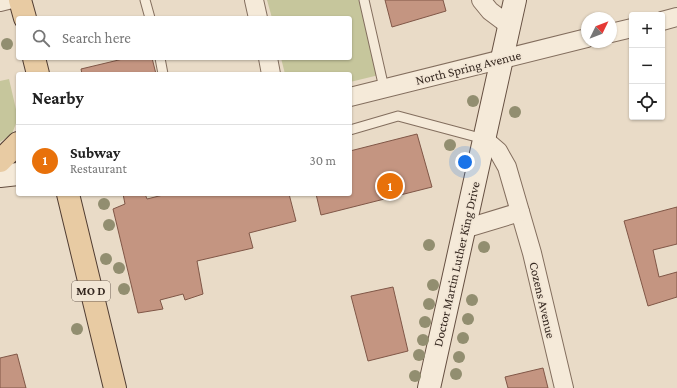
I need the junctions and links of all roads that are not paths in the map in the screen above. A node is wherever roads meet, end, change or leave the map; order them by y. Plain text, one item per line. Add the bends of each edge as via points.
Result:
1 (8, 0) edge
2 (20, 0) edge
3 (145, 0) edge
4 (254, 0) edge
5 (364, 0) edge
6 (481, 0) edge
7 (515, 0) edge
8 (0, 2) edge
9 (24, 16) edge
10 (149, 16) edge
11 (258, 16) edge
12 (677, 17) edge
13 (665, 20) edge
14 (510, 26) junction
15 (629, 29) edge
16 (617, 32) edge
17 (581, 39) edge
18 (502, 59) junction
19 (34, 60) edge
20 (160, 60) edge
21 (268, 60) edge
22 (38, 72) edge
23 (163, 72) edge
24 (271, 72) edge
25 (384, 88) junction
26 (352, 96) edge
27 (352, 129) edge
28 (484, 139) junction
29 (16, 145) edge
30 (0, 161) edge
31 (16, 174) edge
32 (0, 176) edge
33 (70, 196) edge
34 (520, 212) junction
35 (464, 229) junction
36 (115, 388) edge
37 (429, 388) edge
38 (564, 388) edge

1 - 8 street
2 - 9 main road
3 - 10 lane
4 - 11 street
5 - 25 lane
6 - 14 street via 490,11
7 - 14 main road, Doctor Martin Luther King Drive
12 - 13 street
14 - 18 main road, Doctor Martin Luther King Drive
15 - 16 street
17 - 18 street, North Spring Avenue
18 - 25 street, North Spring Avenue
18 - 28 main road, Doctor Martin Luther King Drive
19 - 22 main road
20 - 23 lane
21 - 24 street
25 - 26 street, North Spring Avenue
27 - 28 lane via 398,116
28 - 34 street, Cozens Avenue via 498,151 507,167
28 - 35 main road, Doctor Martin Luther King Drive
29 - 30 main road
31 - 32 main road
33 - 36 main road, MO D
34 - 35 street
34 - 38 street, Cozens Avenue
35 - 37 main road, Doctor Martin Luther King Drive

